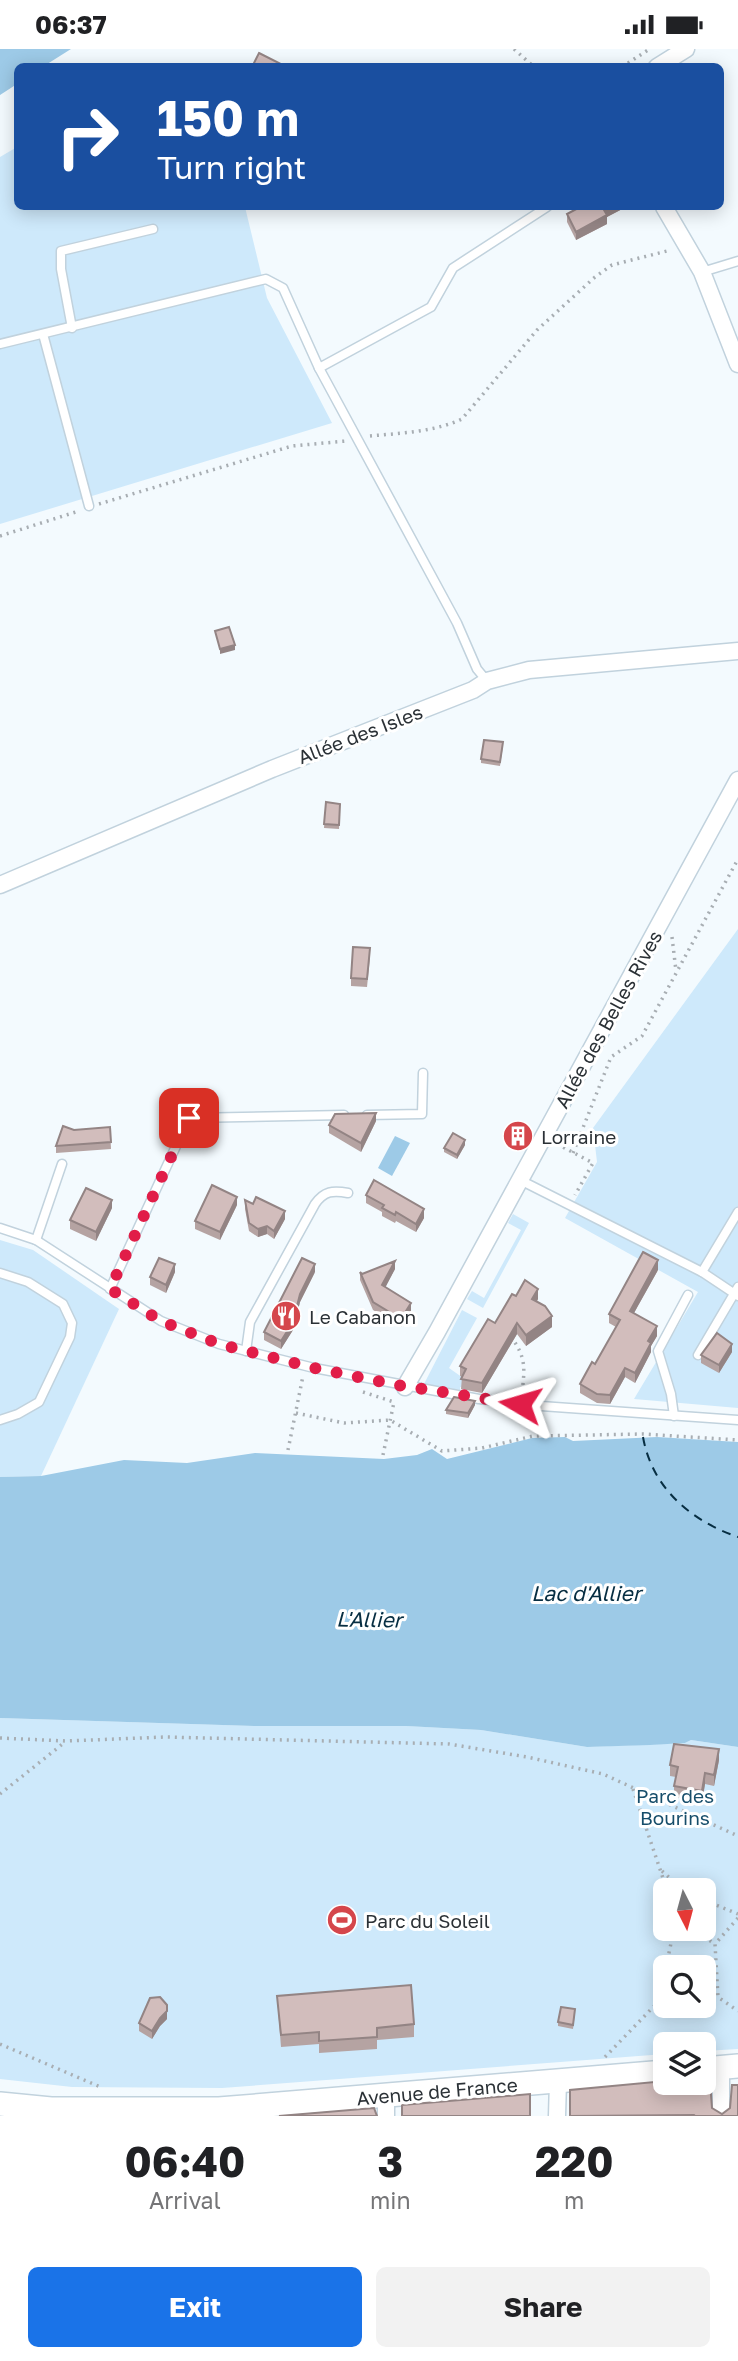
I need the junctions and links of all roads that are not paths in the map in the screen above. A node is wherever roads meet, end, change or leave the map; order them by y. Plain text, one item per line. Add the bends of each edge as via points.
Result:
1 (686, 49) edge
2 (663, 63) edge
3 (542, 210) edge
4 (666, 210) edge
5 (153, 229) dead end
6 (738, 261) edge
7 (702, 272) junction
8 (72, 328) junction
9 (43, 334) junction
10 (0, 344) edge
11 (738, 364) edge
12 (319, 368) junction
13 (89, 506) dead end
14 (738, 651) edge
15 (487, 681) junction
16 (738, 780) edge
17 (0, 885) edge
18 (423, 1073) dead end
19 (62, 1164) dead end
20 (520, 1180) junction
21 (348, 1193) dead end
22 (738, 1212) edge
23 (0, 1228) edge
24 (36, 1240) junction
25 (702, 1272) junction
26 (0, 1273) edge
27 (110, 1289) junction
28 (737, 1292) edge
29 (688, 1294) dead end
30 (246, 1351) junction
31 (698, 1355) edge
32 (405, 1387) junction
33 (674, 1416) junction
34 (0, 1420) edge
35 (738, 1420) edge
36 (721, 2067) edge
37 (653, 2073) edge
38 (558, 2081) junction
39 (0, 2104) edge
40 (386, 2105) edge
41 (51, 2112) edge
42 (219, 2112) edge
43 (557, 2116) edge
44 (721, 2116) edge

1 - 2 street
3 - 12 lane via 453,268 431,307
4 - 7 street
5 - 8 lane via 61,251
6 - 7 lane
7 - 11 street
8 - 9 lane
8 - 12 lane via 266,279 283,288
9 - 10 lane
9 - 13 lane
12 - 15 lane
14 - 15 street, Allée des Isles via 529,670
15 - 17 street, Allée des Isles
16 - 20 street, Allée des Belles Rives
18 - 27 lane via 422,1114 189,1118
19 - 24 lane
20 - 25 lane
20 - 32 street, Allée des Belles Rives
21 - 30 lane via 326,1192 315,1204 250,1322
22 - 25 lane
23 - 24 lane
24 - 27 lane
25 - 28 lane
26 - 34 lane via 28,1282 63,1304 72,1323 70,1337 39,1402
27 - 30 lane via 161,1321
28 - 31 lane
29 - 33 lane via 658,1351
30 - 32 lane
32 - 33 lane via 520,1404
33 - 35 lane
36 - 44 street
37 - 38 street, Avenue de France
38 - 40 street, Avenue de France
38 - 43 street
39 - 41 street, Avenue de France
40 - 42 street, Avenue de France
41 - 42 street, Avenue de France

